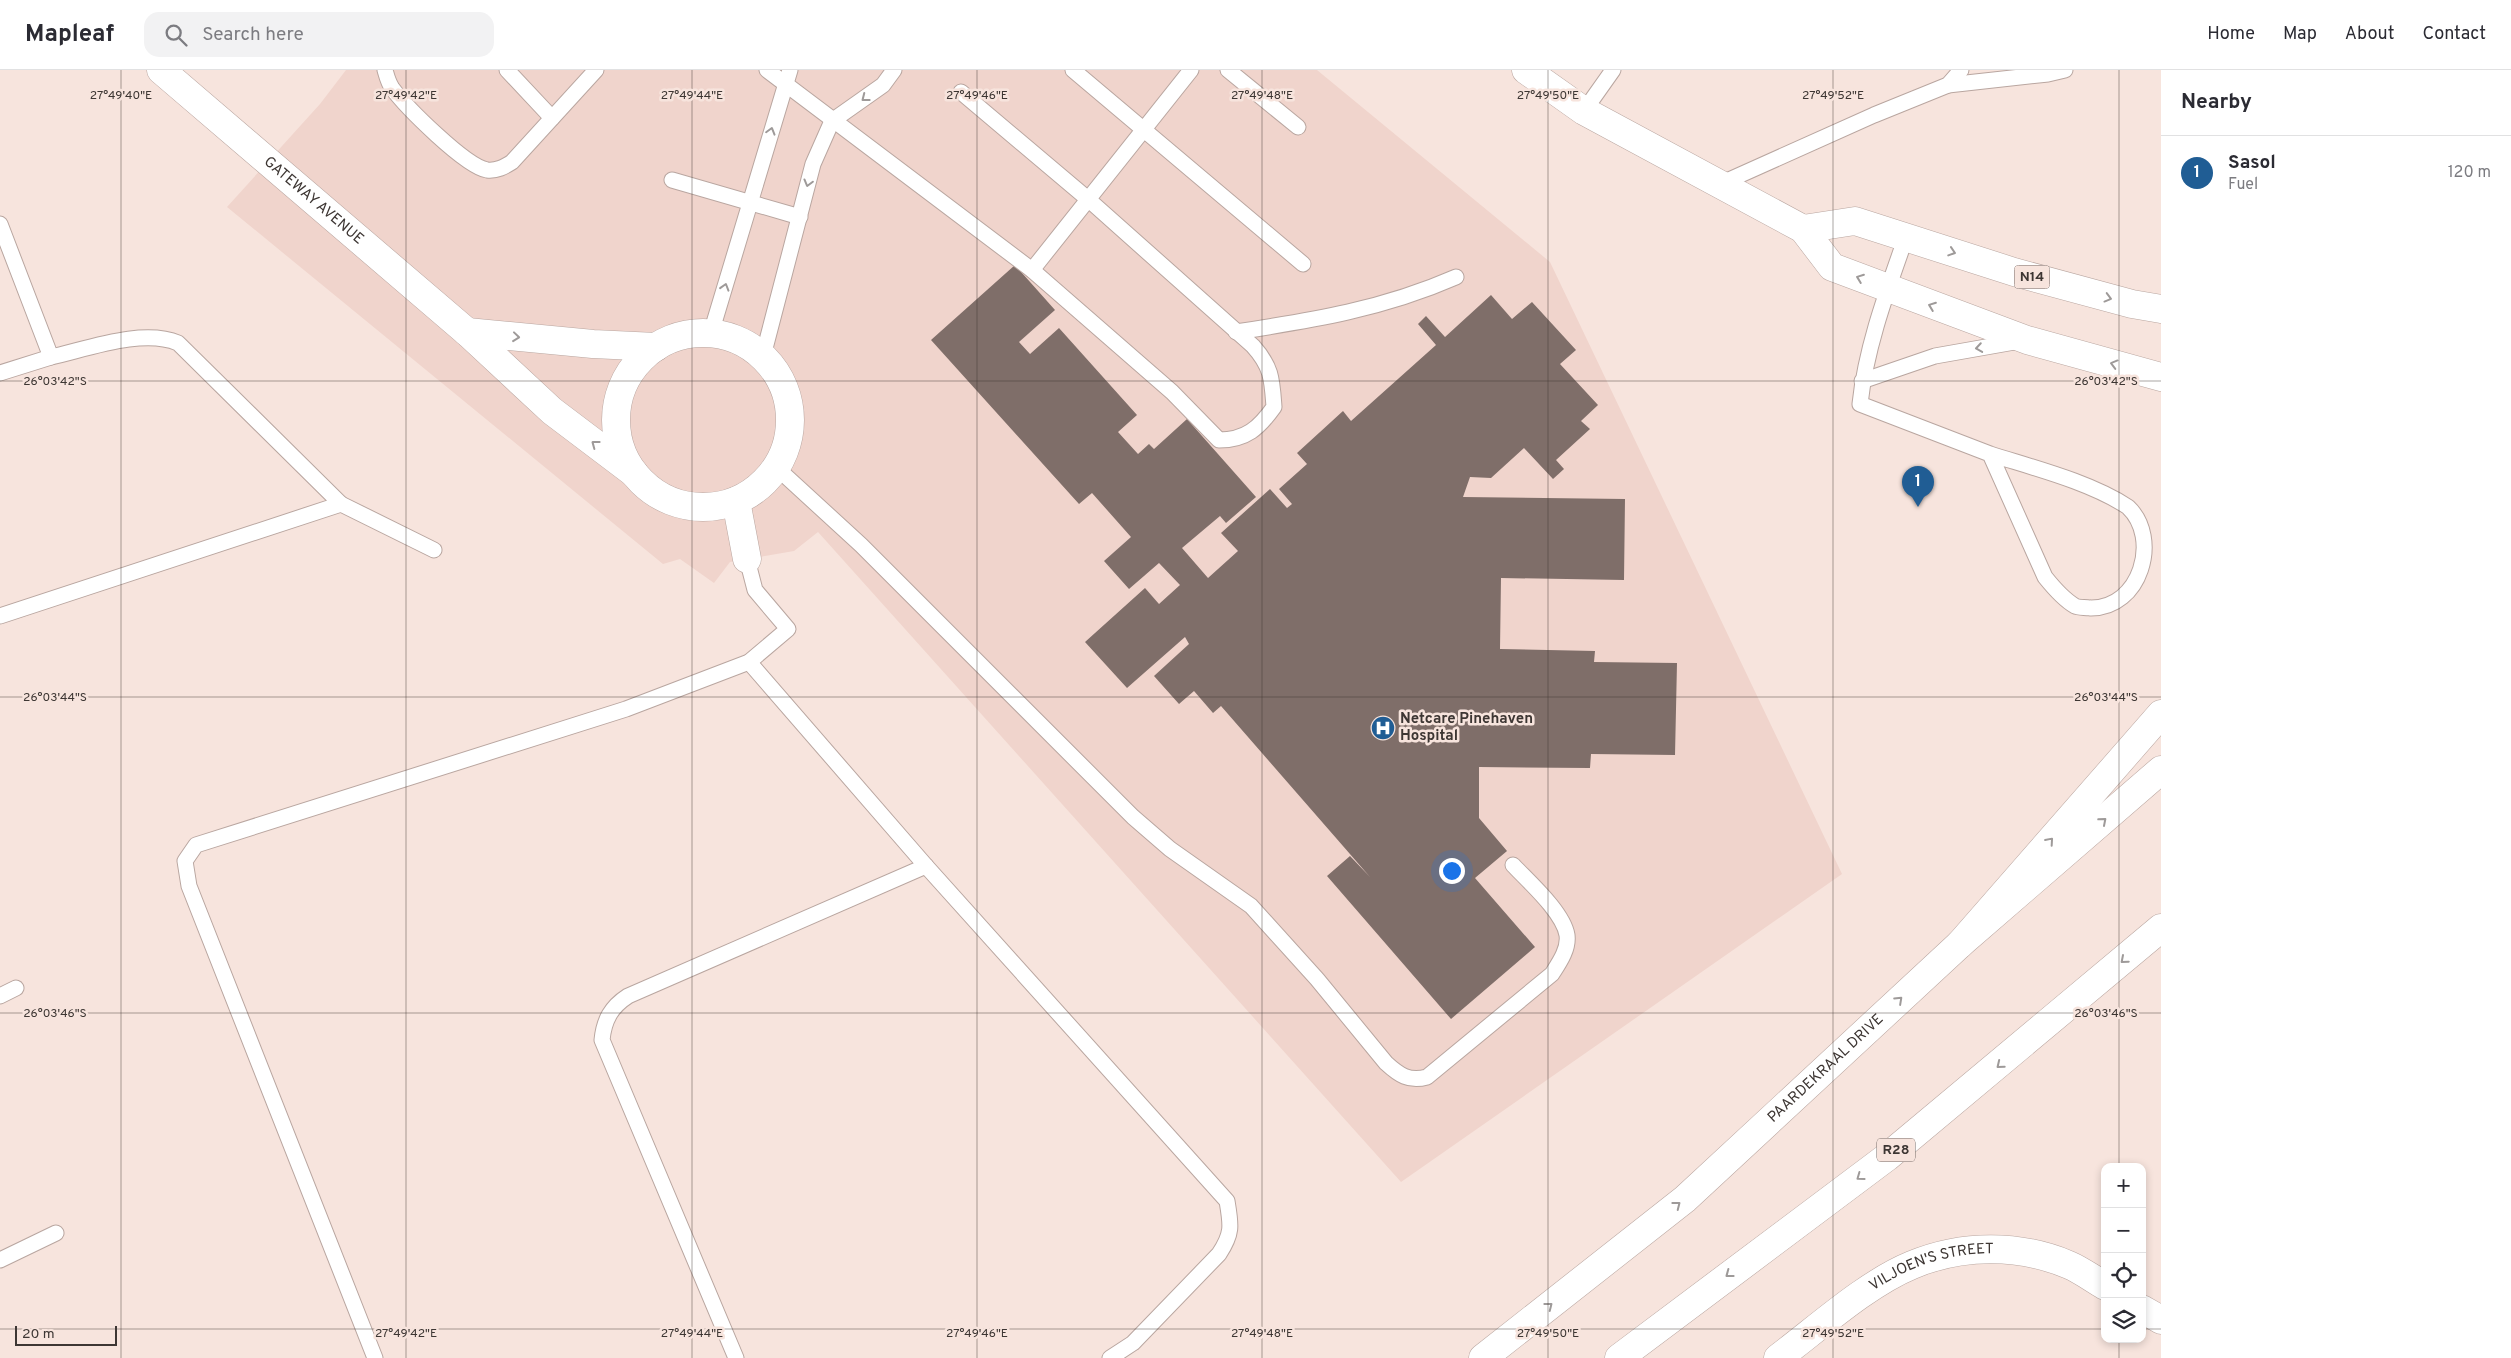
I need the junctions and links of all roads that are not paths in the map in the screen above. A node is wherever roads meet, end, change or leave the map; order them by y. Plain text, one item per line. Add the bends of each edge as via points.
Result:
1 (162, 70) edge
2 (385, 70) edge
3 (507, 70) edge
4 (596, 70) edge
5 (767, 70) edge
6 (790, 70) edge
7 (894, 70) edge
8 (1073, 70) edge
9 (1191, 70) edge
10 (1228, 70) edge
11 (1526, 70) edge
12 (1613, 70) edge
13 (1960, 70) edge
14 (2065, 70) edge
15 (784, 85) junction
16 (1948, 85) junction
17 (961, 92) dead end
18 (1584, 110) junction
19 (552, 118) junction
20 (832, 121) junction
21 (1298, 127) dead end
22 (1145, 130) junction
23 (672, 180) dead end
24 (1720, 184) junction
25 (1089, 200) junction
26 (750, 202) junction
27 (800, 217) junction
28 (0, 224) edge
29 (1803, 229) junction
30 (1906, 237) junction
31 (1302, 264) dead end
32 (1032, 270) junction
33 (1456, 277) dead end
34 (1888, 288) junction
35 (2161, 309) edge
36 (467, 332) junction
37 (1236, 332) junction
38 (711, 334) junction
39 (2027, 340) junction
40 (656, 347) junction
41 (763, 356) junction
42 (51, 357) junction
43 (0, 373) edge
44 (2161, 377) edge
45 (1862, 381) junction
46 (1990, 454) junction
47 (777, 468) junction
48 (634, 473) junction
49 (736, 501) junction
50 (341, 504) junction
51 (434, 550) dead end
52 (747, 559) joint
53 (0, 616) edge
54 (749, 662) junction
55 (2161, 714) edge
56 (2161, 770) edge
57 (1513, 865) dead end
58 (926, 866) junction
59 (2161, 928) edge
60 (1960, 944) junction
61 (16, 988) dead end
62 (0, 996) edge
63 (56, 1233) dead end
64 (0, 1260) edge
65 (2101, 1284) edge
66 (2146, 1311) edge
67 (2161, 1320) edge
68 (375, 1358) edge
69 (736, 1358) edge
70 (1110, 1358) edge
71 (1484, 1358) edge
72 (1619, 1358) edge
73 (1778, 1358) edge

1 - 36 main road, GATEWAY AVENUE
2 - 19 lane via 393,89 437,134 469,162 487,170 500,170 512,162
3 - 19 lane
4 - 19 lane
5 - 15 lane
6 - 15 lane
7 -> 20 lane via 883,85
8 - 22 lane
9 - 22 lane
10 - 21 lane
11 - 18 main road
12 - 18 lane
13 - 16 lane
14 - 16 lane
15 - 20 lane
26 -> 15 lane
16 - 24 lane
17 - 25 lane
18 - 24 main road
20 -> 27 lane via 813,164
20 - 32 lane
22 - 25 lane
22 - 31 lane
23 - 26 lane
24 - 29 main road
25 - 32 lane
25 - 37 lane
26 - 27 lane
38 -> 26 lane
27 - 41 lane
28 - 42 lane
29 - 30 main road, N14 via 1855,221
34 -> 29 main road via 1832,267
30 - 34 lane
30 -> 35 main road, N14 via 2014,272
32 - 37 lane via 1172,392 1219,440 1249,435 1274,407 1272,377 1266,360
33 - 37 lane via 1420,293 1331,318
39 -> 34 main road
34 - 45 lane
36 -> 40 main road via 583,344
48 -> 36 main road, GATEWAY AVENUE via 552,411
38 - 40 main road via 682,336
38 - 41 main road via 738,340
44 -> 39 main road
39 -> 45 lane via 1936,356
40 - 48 main road via 634,366 620,392 616,420 620,448
41 - 47 main road via 778,375 788,397 791,422 787,446
42 - 43 lane
42 - 50 lane via 141,338 166,338 178,343 187,348
45 - 46 lane via 1860,404
46 - 46 lane via 2045,577 2076,607 2094,608 2113,602 2129,593 2143,578 2153,547 2144,522 2129,507 2075,481
47 - 49 main road via 759,488
47 - 57 lane via 861,544 1133,817 1170,849 1251,906 1397,1074 1410,1079 1427,1077 1552,974 1564,955 1567,936 1561,918
48 - 49 main road via 655,493 681,505 710,508
49 - 52 main road
50 - 51 lane
50 - 53 lane
52 - 54 lane via 755,590 788,629
54 - 58 lane
54 - 68 lane via 626,709 196,845 185,861 189,886
60 -> 55 main road
60 -> 56 main road, PAARDEKRAAL DRIVE
58 - 69 lane via 628,996 610,1012 604,1024 602,1040
58 - 70 lane via 1227,1202 1231,1227 1228,1240 1219,1254 1133,1342
59 -> 72 main road, R28 via 1887,1157
71 -> 60 main road, PAARDEKRAAL DRIVE via 1685,1199
61 - 62 lane
63 - 64 lane
65 - 73 main road, VILJOEN'S STREET via 2069,1265 2018,1250 1965,1250 1912,1265 1873,1287
66 - 67 main road

